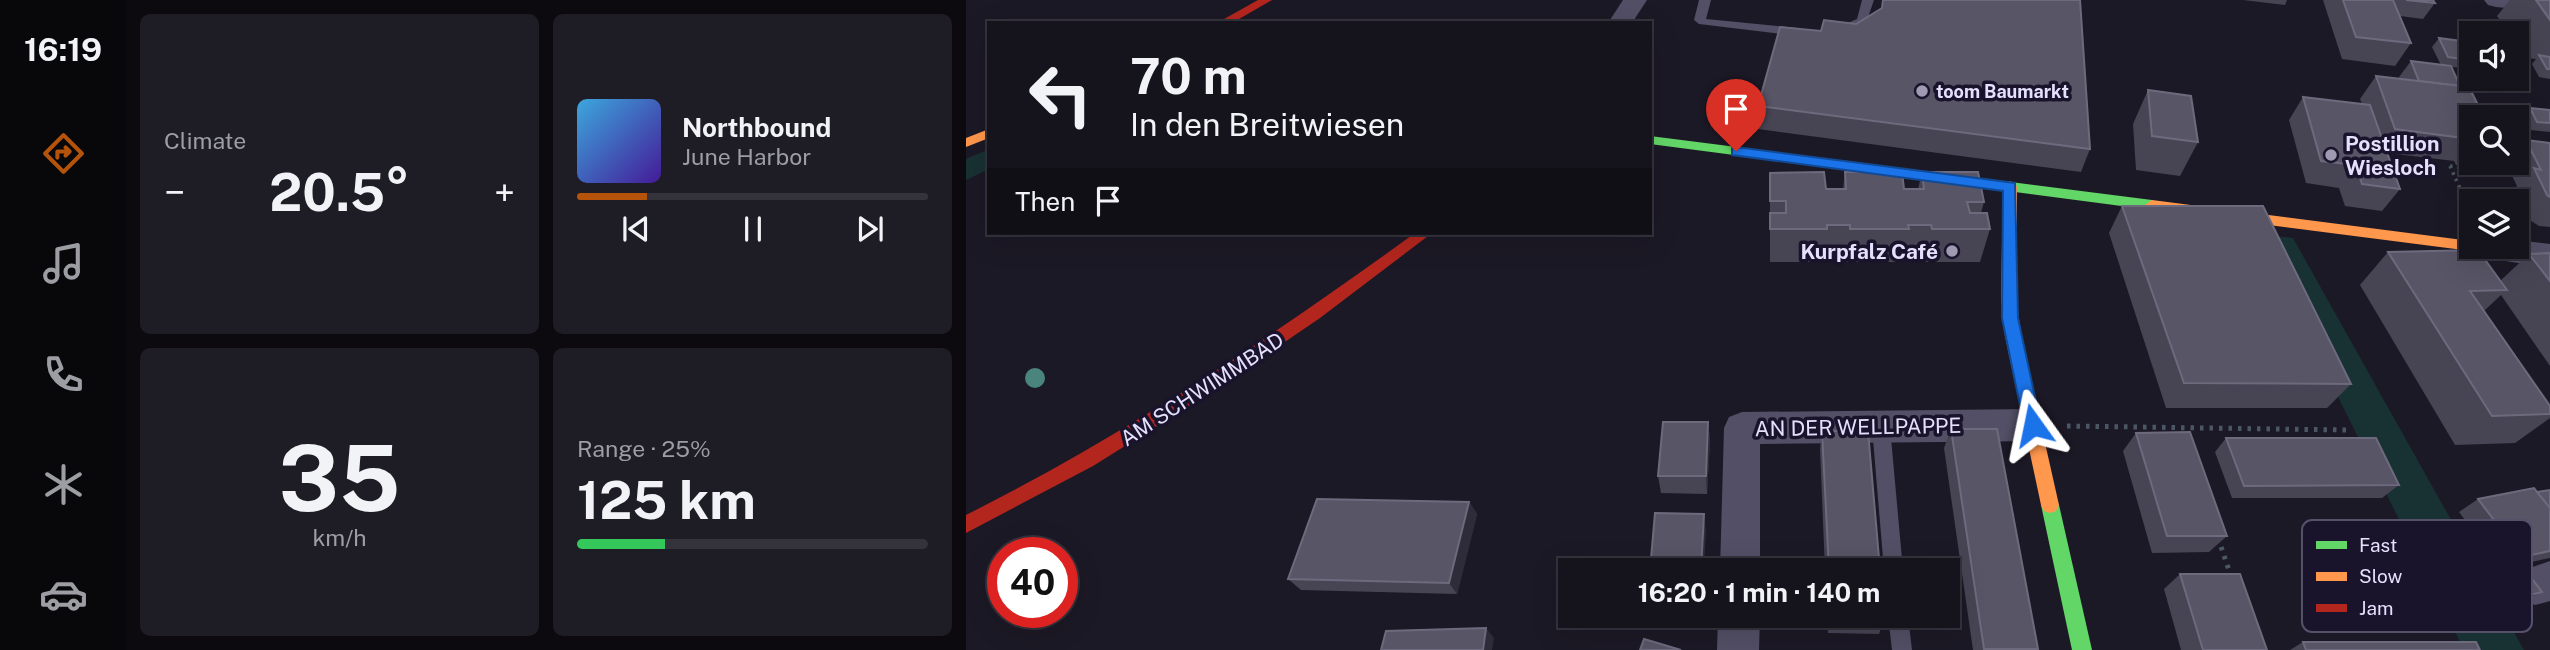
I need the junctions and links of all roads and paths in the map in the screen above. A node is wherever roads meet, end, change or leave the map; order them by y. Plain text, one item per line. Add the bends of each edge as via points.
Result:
1 (1266, 0) edge
2 (1635, 0) edge
3 (1705, 0) edge
4 (1868, 0) edge
5 (2496, 0) edge
6 (2550, 5) edge
7 (1227, 21) edge
8 (1621, 21) edge
9 (1806, 33) edge
10 (1819, 33) edge
11 (987, 134) edge
12 (1652, 140) edge
13 (966, 143) edge
14 (2459, 167) edge
15 (2010, 187) junction
16 (2460, 189) edge
17 (1422, 235) edge
18 (2459, 244) edge
19 (2529, 253) edge
20 (2550, 256) edge
21 (2033, 425) junction
22 (1881, 427) junction
23 (2181, 428) junction
24 (2346, 430) dead end
25 (2185, 441) edge
26 (966, 524) edge
27 (2217, 532) edge
28 (1740, 558) edge
29 (1893, 558) edge
30 (2234, 585) edge
31 (1739, 628) edge
32 (1899, 628) edge
33 (1738, 650) edge
34 (1902, 650) edge
35 (2082, 650) edge

1 - 7 street
2 - 8 street
3 - 9 lane via 1700,14 1703,22
4 - 10 lane via 1862,21 1832,34
5 - 6 street
11 - 13 street
12 - 15 street
14 - 16 path via 2450,166
15 - 18 street
15 - 21 street via 2010,318
17 - 26 street, AM SCHWIMMBAD via 1252,358 1116,446
19 - 20 street
21 - 22 street, AN DER WELLPAPPE
21 - 23 path
21 - 35 street
22 - 28 street, AN DER WELLPAPPE via 1742,428
22 - 29 lane
23 - 24 path
23 - 25 path
27 - 30 path
31 - 33 street
32 - 34 lane

